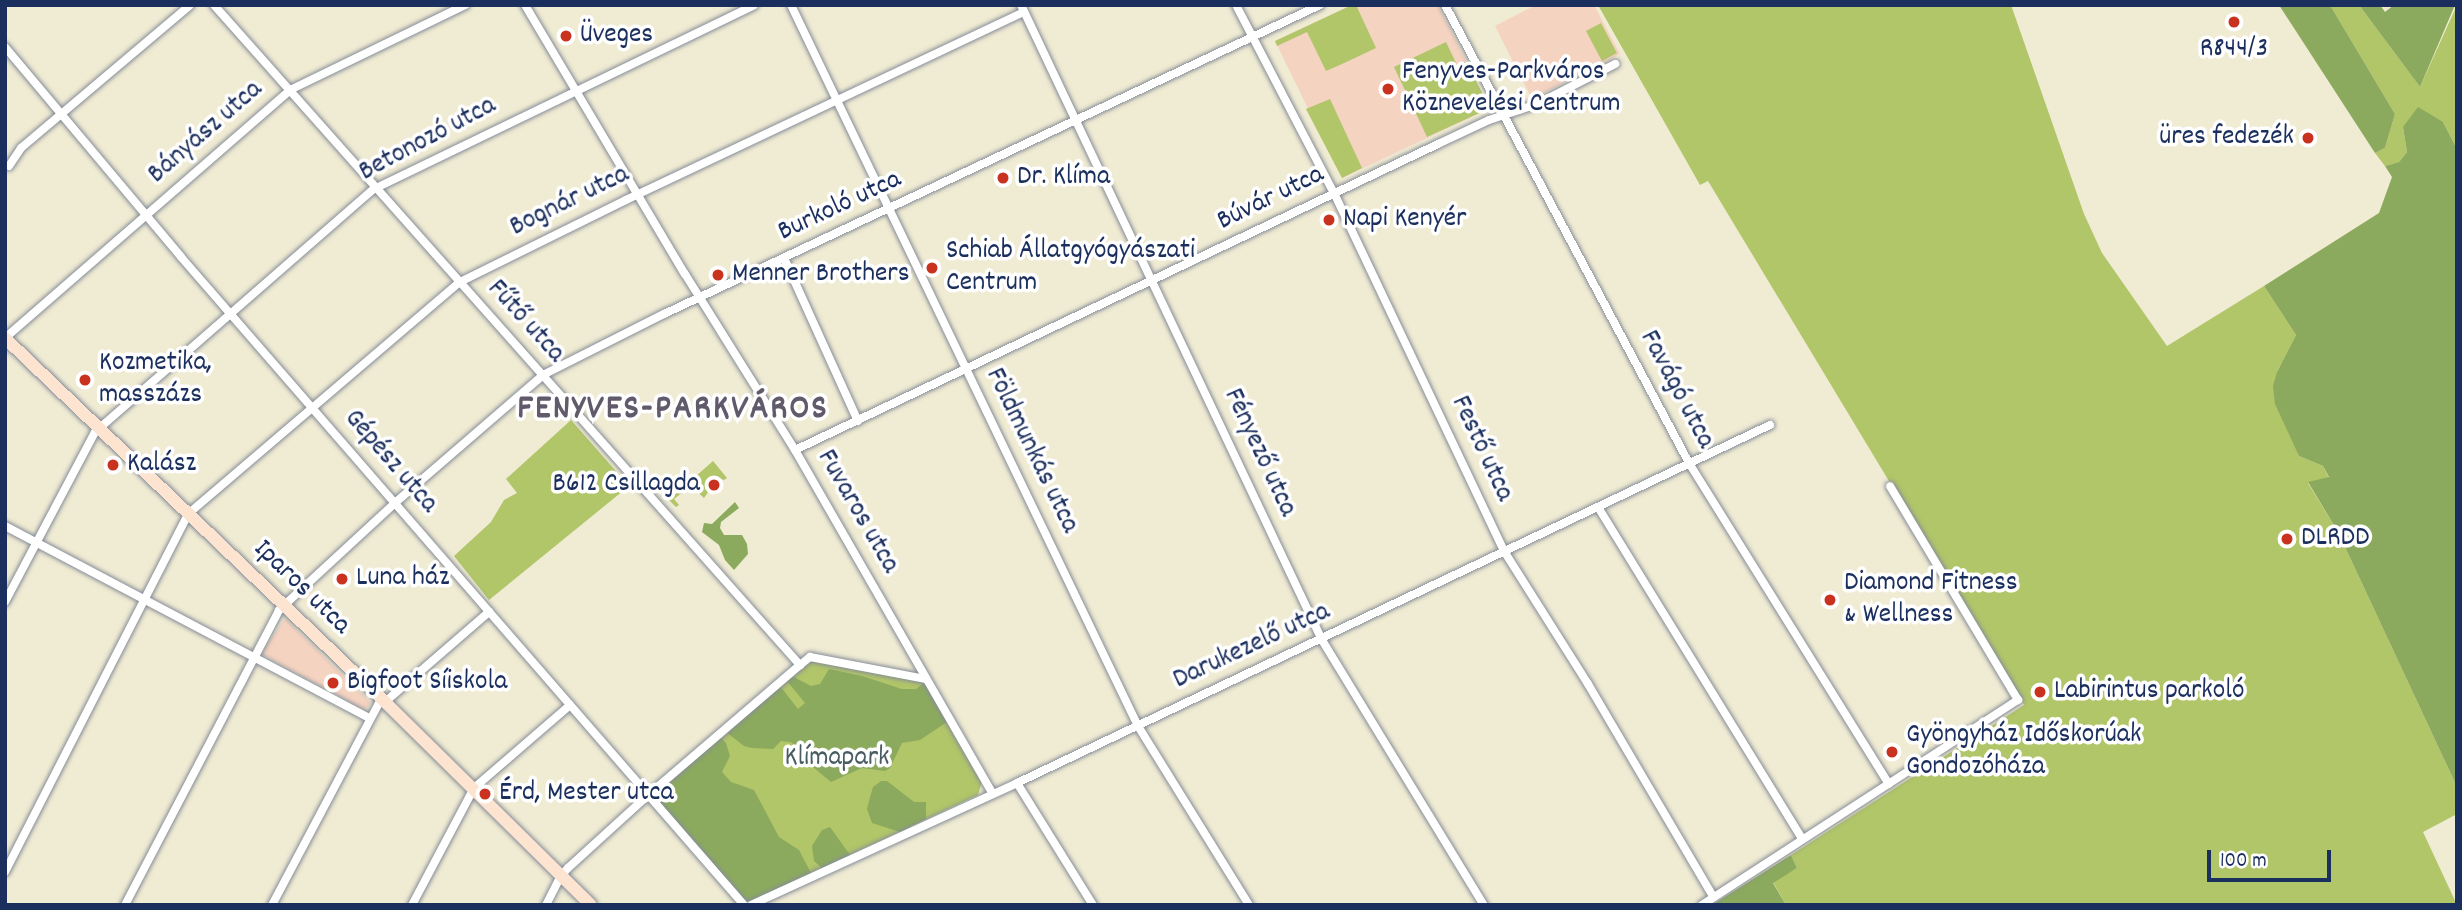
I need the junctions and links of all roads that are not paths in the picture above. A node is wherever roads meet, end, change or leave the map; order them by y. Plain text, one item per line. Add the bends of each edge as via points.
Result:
1 (190, 5) edge
2 (214, 5) edge
3 (466, 5) edge
4 (525, 5) edge
5 (754, 5) edge
6 (791, 5) edge
7 (1236, 5) edge
8 (1320, 5) edge
9 (1446, 5) edge
10 (1023, 8) edge
11 (1252, 37) junction
12 (5, 47) edge
13 (1615, 64) dead end
14 (290, 90) junction
15 (575, 91) junction
16 (836, 100) junction
17 (59, 114) junction
18 (1503, 116) junction
19 (1075, 121) junction
20 (9, 166) dead end
21 (374, 189) junction
22 (637, 194) junction
23 (1334, 194) junction
24 (888, 209) junction
25 (146, 216) junction
26 (784, 258) junction
27 (1152, 281) junction
28 (458, 283) junction
29 (700, 297) junction
30 (231, 314) junction
31 (5, 338) edge
32 (966, 368) junction
33 (543, 375) junction
34 (314, 409) junction
35 (858, 421) junction
36 (1770, 425) dead end
37 (99, 428) junction
38 (795, 450) junction
39 (1689, 463) junction
40 (1890, 486) dead end
41 (396, 502) junction
42 (1598, 507) junction
43 (188, 514) junction
44 (5, 526) edge
45 (36, 541) junction
46 (1504, 551) junction
47 (144, 600) junction
48 (5, 602) edge
49 (283, 606) junction
50 (489, 612) junction
51 (1322, 640) junction
52 (253, 654) junction
53 (800, 665) junction
54 (925, 679) junction
55 (383, 701) junction
56 (570, 705) junction
57 (369, 718) junction
58 (1139, 726) junction
59 (1017, 783) junction
60 (1889, 784) junction
61 (474, 788) junction
62 (992, 793) junction
63 (647, 796) junction
64 (1802, 839) junction
65 (5, 872) edge
66 (561, 876) junction
67 (1713, 896) junction
68 (125, 905) edge
69 (272, 905) edge
70 (412, 905) edge
71 (545, 905) edge
72 (591, 905) edge
73 (744, 905) edge
74 (751, 905) edge
75 (1093, 905) edge
76 (1249, 905) edge
77 (1484, 905) edge
78 (1702, 905) edge

1 - 17 street
2 - 14 street, Fűtő utca
3 - 14 street, Bányász utca
4 - 15 street, Fuvaros utca
5 - 15 street, Betonozó utca
6 - 16 street, Földmunkás utca
7 - 11 street, Festő utca
8 - 11 street, Burkoló utca
9 - 18 street, Favágó utca
10 - 16 street, Bognár utca
10 - 19 street, Fényező utca
11 - 19 street, Burkoló utca
11 - 23 street, Festő utca
12 - 17 street, Gépész utca
13 - 18 street, Búvár utca
14 - 21 street, Fűtő utca
14 - 25 street, Bányász utca
15 - 21 street, Betonozó utca
15 - 22 street, Fuvaros utca
16 - 22 street, Bognár utca
16 - 24 street, Földmunkás utca
17 - 20 street via 21,148
17 - 25 street, Gépész utca
18 - 23 street, Búvár utca
18 - 39 street, Favágó utca
19 - 24 street, Burkoló utca
19 - 27 street, Fényező utca
21 - 28 street, Fűtő utca
21 - 30 street, Betonozó utca
22 - 28 street, Bognár utca
22 - 29 street, Fuvaros utca
23 - 27 street, Búvár utca
23 - 46 street, Festő utca
24 - 26 street, Burkoló utca
24 - 32 street, Földmunkás utca
25 - 30 street, Gépész utca
25 - 31 street, Bányász utca
26 - 29 street, Burkoló utca
26 - 35 street
27 - 32 street, Búvár utca
27 - 51 street, Fényező utca
28 - 33 street, Fűtő utca
28 - 34 street, Bognár utca
29 - 33 street, Burkoló utca
29 - 38 street, Fuvaros utca
30 - 34 street, Gépész utca
30 - 37 street, Betonozó utca
31 - 37 street, Iparos utca
32 - 35 street, Búvár utca
32 - 58 street, Földmunkás utca
33 - 41 street, Burkoló utca
33 - 53 street, Fűtő utca
34 - 41 street, Gépész utca
34 - 43 street, Bognár utca
35 - 38 street, Búvár utca
36 - 39 street, Darukezelő utca
37 - 43 street, Iparos utca
37 - 45 street
38 - 54 street, Fuvaros utca
39 - 42 street, Darukezelő utca
39 - 60 street, Favágó utca
40 - 60 street via 2018,700
41 - 49 street, Burkoló utca
41 - 50 street, Gépész utca
42 - 46 street, Darukezelő utca
42 - 64 street
43 - 47 street
43 - 49 street, Iparos utca
44 - 45 street
45 - 47 street
45 - 48 street
46 - 51 street, Darukezelő utca
46 - 67 street, Festő utca
47 - 52 street
47 - 65 street
49 - 52 street, Burkoló utca
49 - 55 street, Iparos utca
50 - 55 street
50 - 56 street, Gépész utca
51 - 58 street, Darukezelő utca
51 - 77 street, Fényező utca
52 - 57 street
52 - 68 street, Burkoló utca
53 - 54 street via 810,657
53 - 63 street
54 - 62 street, Fuvaros utca
55 - 57 street
55 - 61 street, Iparos utca
56 - 61 street
56 - 63 street, Gépész utca
57 - 69 street
58 - 59 street, Darukezelő utca
58 - 76 street, Földmunkás utca
59 - 62 street, Darukezelő utca
59 - 75 street
60 - 64 street
61 - 66 street, Iparos utca
61 - 70 street
62 - 74 street, Darukezelő utca
63 - 66 street
63 - 73 street, Gépész utca
64 - 67 street
66 - 71 street
66 - 72 street, Iparos utca
67 - 78 street

